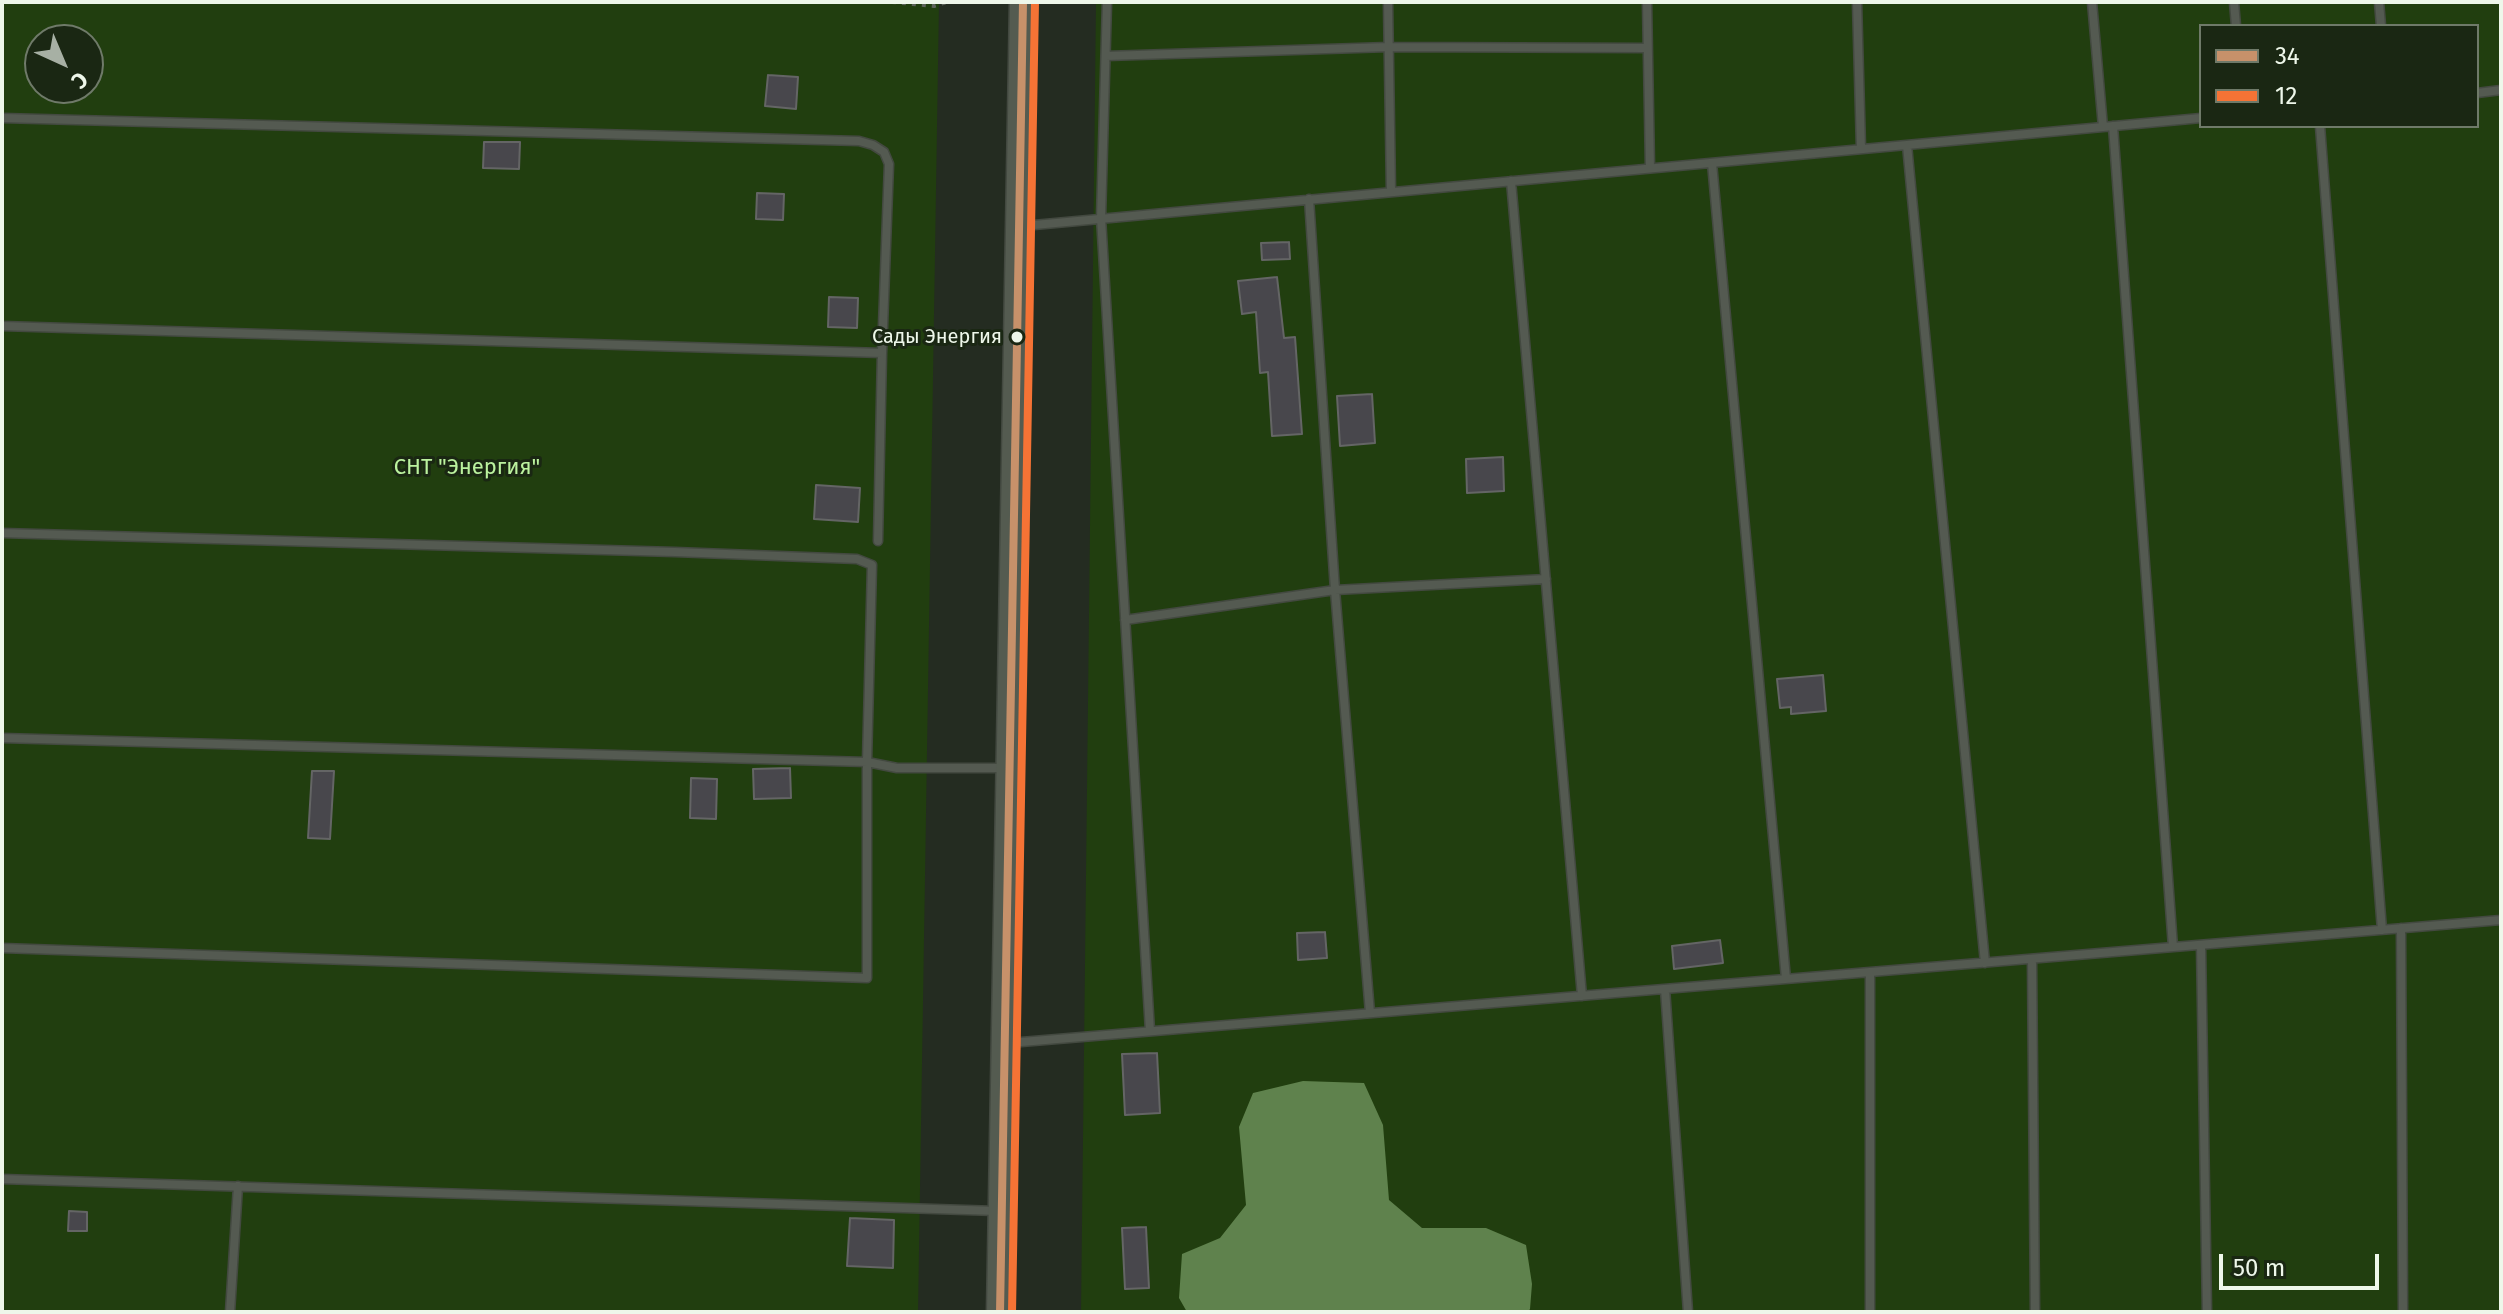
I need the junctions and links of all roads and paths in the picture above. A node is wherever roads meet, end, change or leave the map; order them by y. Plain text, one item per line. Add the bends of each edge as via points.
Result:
1 (892, 2) edge
2 (947, 2) edge
3 (1023, 2) edge
4 (1107, 2) edge
5 (1388, 2) edge
6 (1647, 2) edge
7 (1857, 2) edge
8 (2092, 2) edge
9 (2234, 2) edge
10 (2379, 2) edge
11 (2236, 24) edge
12 (2381, 24) edge
13 (1389, 47) junction
14 (1647, 48) junction
15 (1106, 56) junction
16 (2501, 90) edge
17 (2479, 93) edge
18 (2, 118) edge
19 (2199, 118) edge
20 (2113, 126) junction
21 (2103, 127) junction
22 (2320, 128) edge
23 (1907, 145) junction
24 (1861, 149) junction
25 (1712, 163) junction
26 (1650, 168) junction
27 (1511, 181) junction
28 (1391, 192) junction
29 (1309, 199) junction
30 (1101, 218) junction
31 (1019, 226) junction
32 (2, 326) edge
33 (882, 353) junction
34 (2, 533) edge
35 (878, 541) dead end
36 (1546, 579) junction
37 (1335, 590) junction
38 (1125, 620) junction
39 (2, 738) edge
40 (867, 762) junction
41 (1009, 768) junction
42 (2501, 920) edge
43 (2401, 928) junction
44 (2382, 930) junction
45 (2201, 945) junction
46 (2173, 947) junction
47 (2, 948) edge
48 (2032, 959) junction
49 (1985, 963) junction
50 (1870, 972) junction
51 (1786, 979) junction
52 (1665, 989) junction
53 (1582, 996) junction
54 (1370, 1013) junction
55 (1150, 1031) junction
56 (1004, 1043) junction
57 (2, 1179) edge
58 (238, 1186) junction
59 (1002, 1211) junction
60 (230, 1312) edge
61 (1000, 1312) edge
62 (1688, 1312) edge
63 (1870, 1312) edge
64 (2035, 1312) edge
65 (2207, 1312) edge
66 (2403, 1312) edge

1 - 2 path
3 - 31 main road
4 - 15 lane
5 - 13 lane
6 - 14 lane
7 - 24 lane
8 - 21 lane
9 - 11 lane
10 - 12 lane
13 - 14 lane
13 - 15 lane
13 - 28 lane
14 - 26 lane
15 - 30 lane
16 - 17 lane
18 - 33 lane via 859,141 884,152 889,164
19 - 20 lane
20 - 21 lane
20 - 46 lane
21 - 23 lane
22 - 44 lane
23 - 24 lane
23 - 49 lane
24 - 25 lane
25 - 26 lane
25 - 51 lane
26 - 27 lane
27 - 28 lane
27 - 36 lane
28 - 29 lane
29 - 30 lane
29 - 37 lane
30 - 31 lane
30 - 38 lane
31 - 41 main road
32 - 33 lane
33 - 35 lane
34 - 40 lane via 857,559 872,565
36 - 37 lane
36 - 53 lane
37 - 38 lane
37 - 54 lane
38 - 55 lane
39 - 40 lane
40 - 41 lane via 897,768
40 - 47 lane via 867,978
41 - 56 main road
42 - 43 lane
43 - 44 lane
43 - 66 lane
44 - 45 lane
45 - 46 lane
45 - 65 lane
46 - 48 lane
48 - 49 lane
48 - 64 lane
49 - 50 lane
50 - 51 lane
50 - 63 lane
51 - 52 lane
52 - 53 lane
52 - 62 lane
53 - 54 lane
54 - 55 lane
55 - 56 lane
56 - 59 main road
57 - 58 lane
58 - 59 lane
58 - 60 lane
59 - 61 main road

